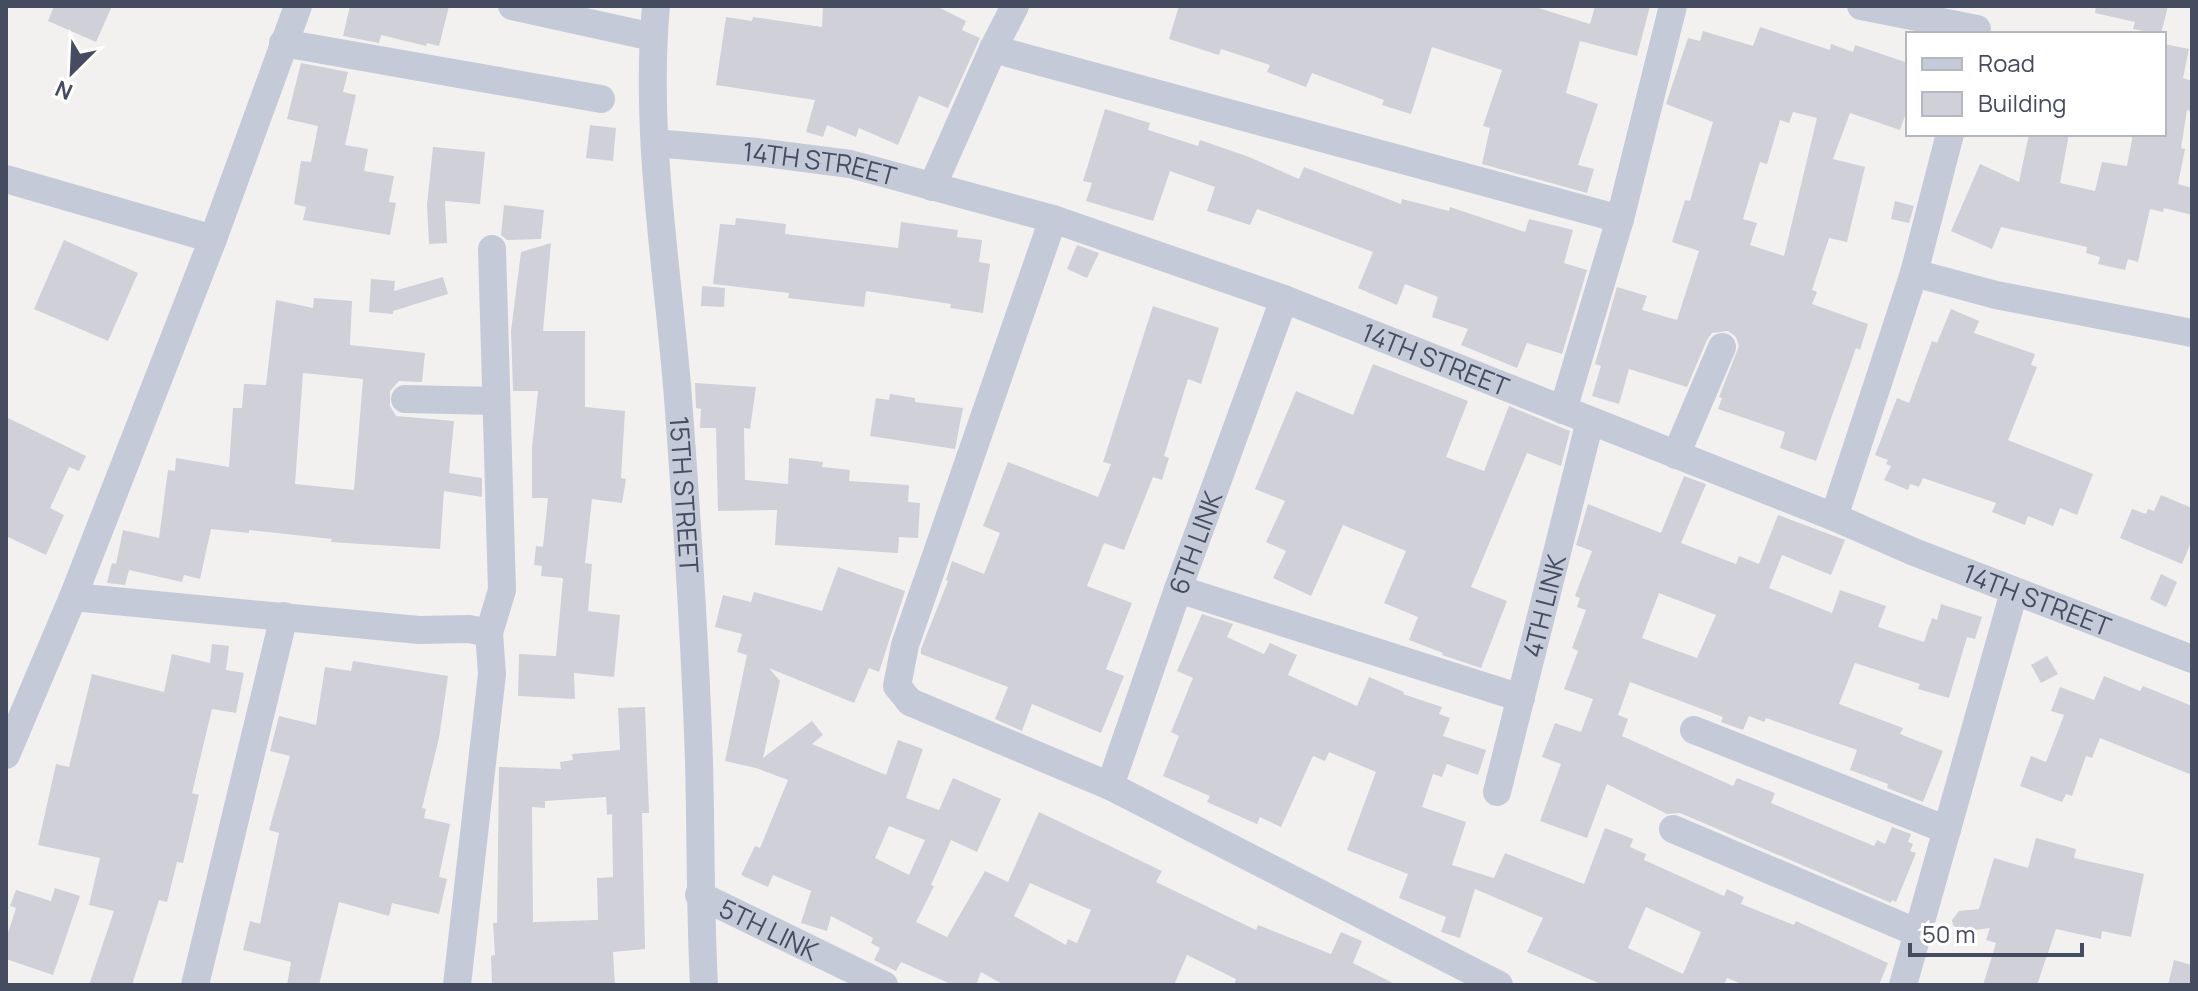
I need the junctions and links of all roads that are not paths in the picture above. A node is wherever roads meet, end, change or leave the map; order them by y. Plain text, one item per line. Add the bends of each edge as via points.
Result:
1 (298, 6) edge
2 (512, 6) edge
3 (656, 6) edge
4 (1015, 6) edge
5 (1673, 6) edge
6 (1861, 6) edge
7 (1978, 23) edge
8 (653, 37) junction
9 (283, 43) junction
10 (993, 49) junction
11 (601, 99) dead end
12 (1949, 136) edge
13 (655, 143) junction
14 (6, 179) edge
15 (932, 187) junction
16 (1053, 219) junction
17 (1620, 219) junction
18 (213, 239) junction
19 (492, 249) dead end
20 (1914, 273) junction
21 (1284, 299) junction
22 (2192, 333) edge
23 (1722, 347) dead end
24 (405, 399) dead end
25 (496, 401) junction
26 (1563, 410) junction
27 (1590, 421) junction
28 (1676, 455) junction
29 (1834, 517) junction
30 (1178, 589) junction
31 (2014, 592) junction
32 (73, 597) junction
33 (284, 616) junction
34 (489, 633) junction
35 (2192, 659) edge
36 (1521, 698) junction
37 (1694, 730) dead end
38 (6, 755) edge
39 (1110, 786) junction
40 (1497, 792) dead end
41 (1673, 829) dead end
42 (1947, 830) junction
43 (699, 895) junction
44 (1918, 933) junction
45 (1461, 977) edge
46 (195, 985) edge
47 (457, 985) edge
48 (704, 985) edge
49 (884, 985) edge
50 (1499, 985) edge
51 (1903, 985) edge

1 - 9 street
2 - 8 street
3 - 8 street, 15TH STREET
4 - 10 street
5 - 17 street
6 - 7 street
8 - 13 street, 15TH STREET
9 - 11 street
9 - 18 street
10 - 15 street
10 - 17 street
12 - 20 street
13 - 15 street, 14TH STREET via 850,164
13 - 43 street, 15TH STREET via 678,399 697,730
14 - 18 street
15 - 16 street, 14TH STREET
16 - 21 street, 14TH STREET
16 - 39 street via 905,645 897,686 910,702
17 - 26 street
18 - 32 street
19 - 25 street
20 - 22 street via 1996,295
20 - 29 street
21 - 26 street, 14TH STREET
21 - 30 street, 6TH LINK
23 - 28 street
24 - 25 street
25 - 34 street via 502,590
26 - 27 street, 14TH STREET
27 - 28 street, 14TH STREET
27 - 36 street, 4TH LINK
28 - 29 street, 14TH STREET
29 - 31 street, 14TH STREET
30 - 36 street
30 - 39 street, 6TH LINK
31 - 35 street, 14TH STREET
31 - 42 street
32 - 33 street
32 - 38 street
33 - 34 street
33 - 46 street
34 - 47 street via 492,674
36 - 40 street, 4TH LINK
37 - 42 street
39 - 45 street
41 - 44 street
42 - 44 street
43 - 48 street, 15TH STREET
43 - 49 street, 5TH LINK
44 - 51 street
45 - 50 street

